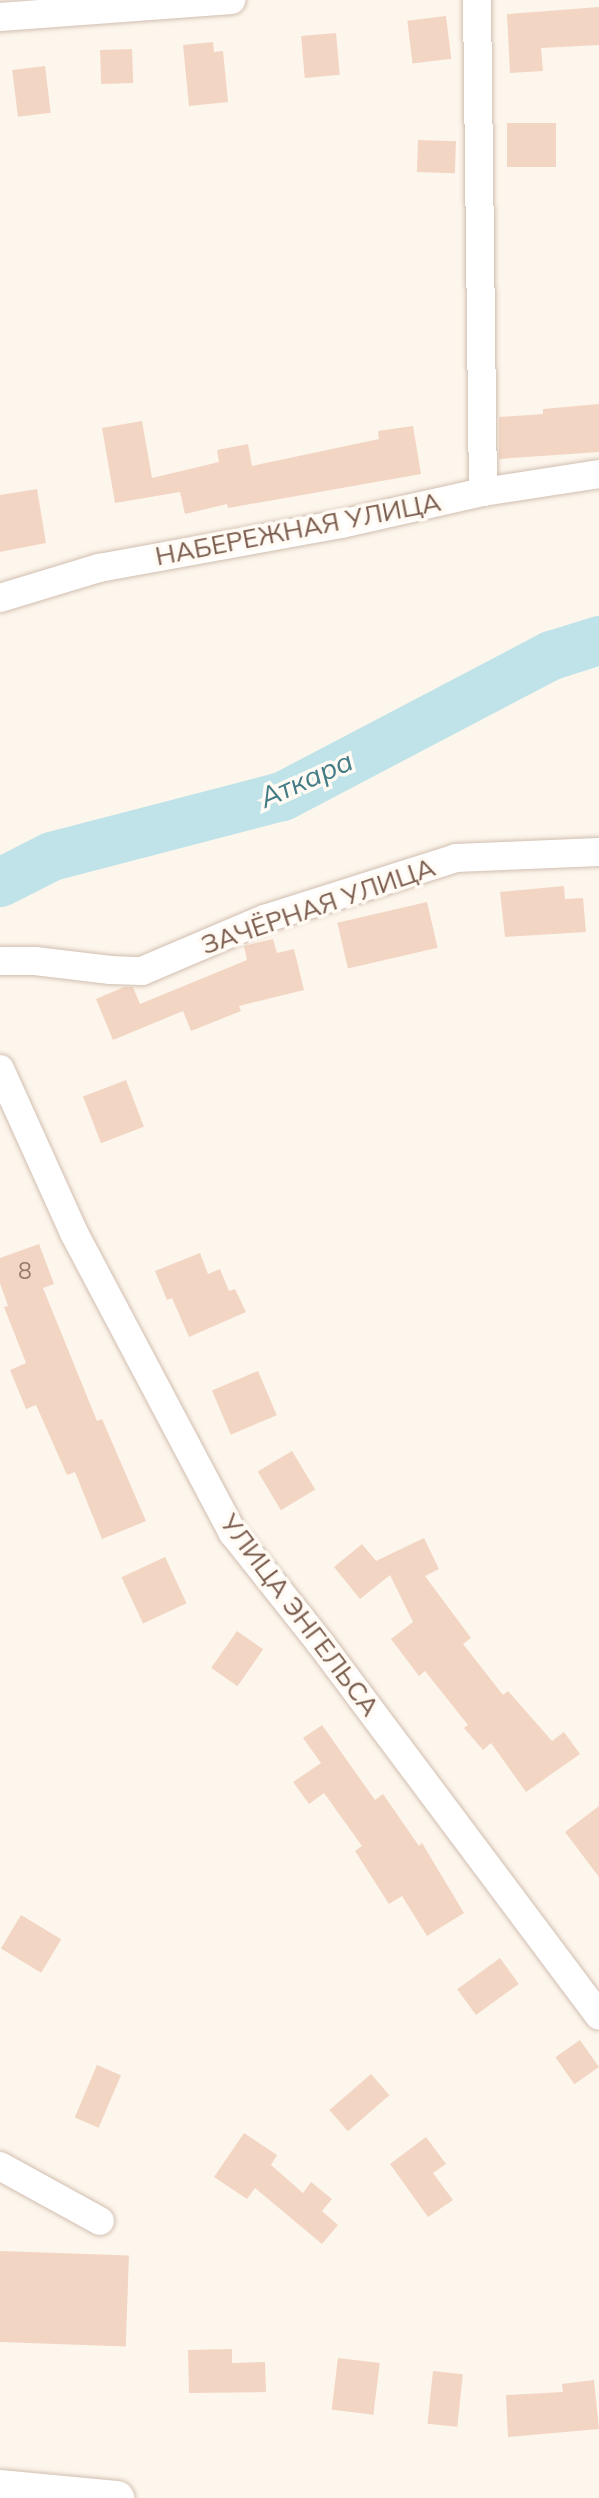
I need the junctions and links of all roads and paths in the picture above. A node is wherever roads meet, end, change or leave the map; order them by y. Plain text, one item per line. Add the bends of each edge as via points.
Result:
1 (231, 0) edge
2 (477, 0) edge
3 (0, 17) edge
4 (599, 474) edge
5 (483, 492) junction
6 (0, 598) edge
7 (599, 852) edge
8 (0, 961) edge
9 (0, 1069) edge
10 (599, 2015) edge
11 (0, 2166) edge
12 (100, 2221) dead end
13 (6, 2491) edge
14 (116, 2498) edge

1 - 3 street
2 - 5 street
4 - 5 street, НАБЕРЕЖНАЯ УЛИЦА
5 - 6 street, НАБЕРЕЖНАЯ УЛИЦА via 341,524 99,568
7 - 8 street, ЗАЧЁРНАЯ УЛИЦА via 456,858 264,919 142,971
9 - 10 street, УЛИЦА ЭНГЕЛЬСА via 74,1233 233,1532
11 - 12 street
13 - 14 street

